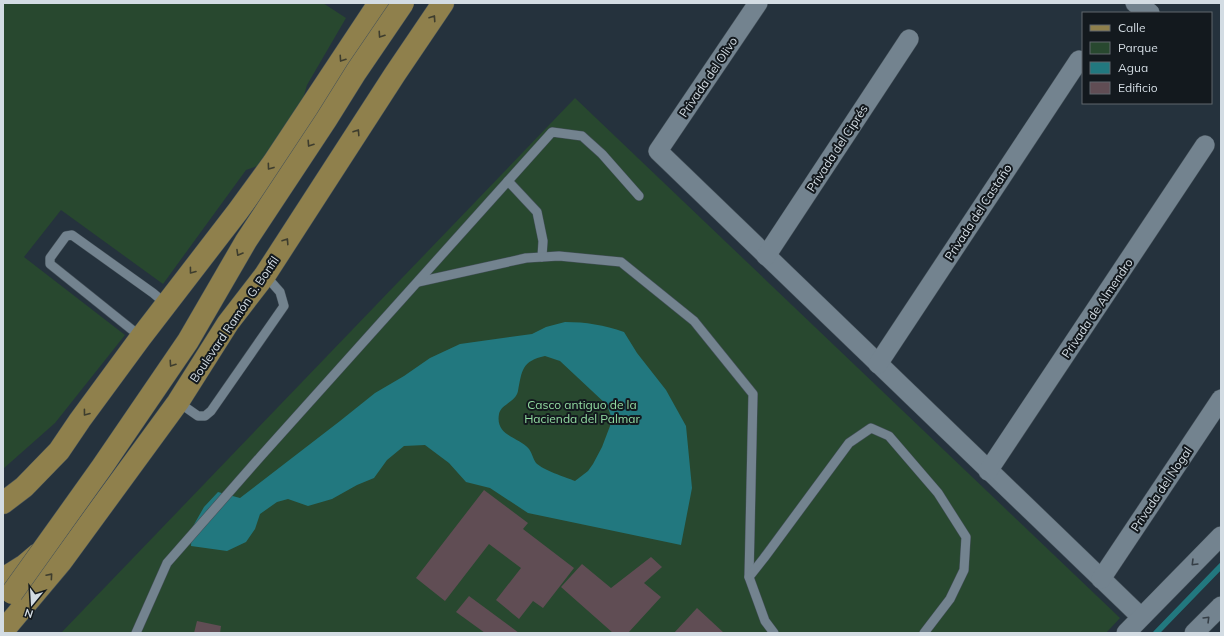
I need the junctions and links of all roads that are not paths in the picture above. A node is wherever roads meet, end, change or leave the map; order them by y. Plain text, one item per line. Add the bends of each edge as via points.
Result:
1 (403, 3) edge
2 (443, 3) edge
3 (758, 3) edge
4 (1135, 3) edge
5 (377, 5) edge
6 (1148, 12) edge
7 (909, 40) dead end
8 (1078, 60) dead end
9 (1205, 145) dead end
10 (508, 181) junction
11 (639, 196) dead end
12 (766, 256) junction
13 (542, 257) junction
14 (265, 275) junction
15 (418, 282) junction
16 (166, 304) junction
17 (228, 324) junction
18 (142, 337) junction
19 (878, 364) junction
20 (1221, 399) edge
21 (178, 402) junction
22 (988, 471) junction
23 (3, 502) edge
24 (1221, 536) edge
25 (749, 577) junction
26 (3, 579) edge
27 (1101, 579) junction
28 (14, 604) edge
29 (1221, 606) edge
30 (3, 614) edge
31 (1141, 617) junction
32 (3, 631) edge
33 (136, 633) edge
34 (774, 633) edge
35 (924, 633) edge
36 (1126, 633) edge
37 (1194, 633) edge

1 -> 28 main road, bridge via 246,241 188,341 102,467
14 -> 2 main road, Boulevard Ramón G. Bonfil
3 - 12 street, Privada del Olivo via 658,151
4 - 6 street
5 -> 16 main road via 273,163
7 - 12 street, Privada del Ciprés
8 - 19 street, Privada del Castaño
9 - 22 street, Privada de Almendro
10 - 11 lane via 552,132 582,136 602,154
10 - 13 lane via 537,212 543,241
10 - 15 lane
12 - 19 street
13 - 15 lane via 526,258
13 - 25 lane via 559,256 621,262 694,321 753,394
14 - 17 main road, Boulevard Ramón G. Bonfil
14 - 21 lane via 280,292 284,306 211,411 205,416 198,416
15 - 33 lane via 167,563
16 - 18 main road
16 - 18 lane via 72,236 66,236 50,258 50,264
17 - 21 main road, Boulevard Ramón G. Bonfil
17 - 26 main road via 60,535 25,565
18 -> 23 main road via 59,451 24,487
19 - 22 street
20 - 27 street, Privada del Nogal
28 -> 21 main road, Boulevard Ramón G. Bonfil via 61,562
22 - 27 street
24 -> 31 street
25 - 34 lane via 765,621
25 - 35 lane via 849,443 871,428 889,436 938,493 966,537 964,570 950,599
27 - 31 street
28 - 30 main road, Boulevard Ramón G. Bonfil
28 - 32 main road
37 -> 29 street
31 - 36 street

